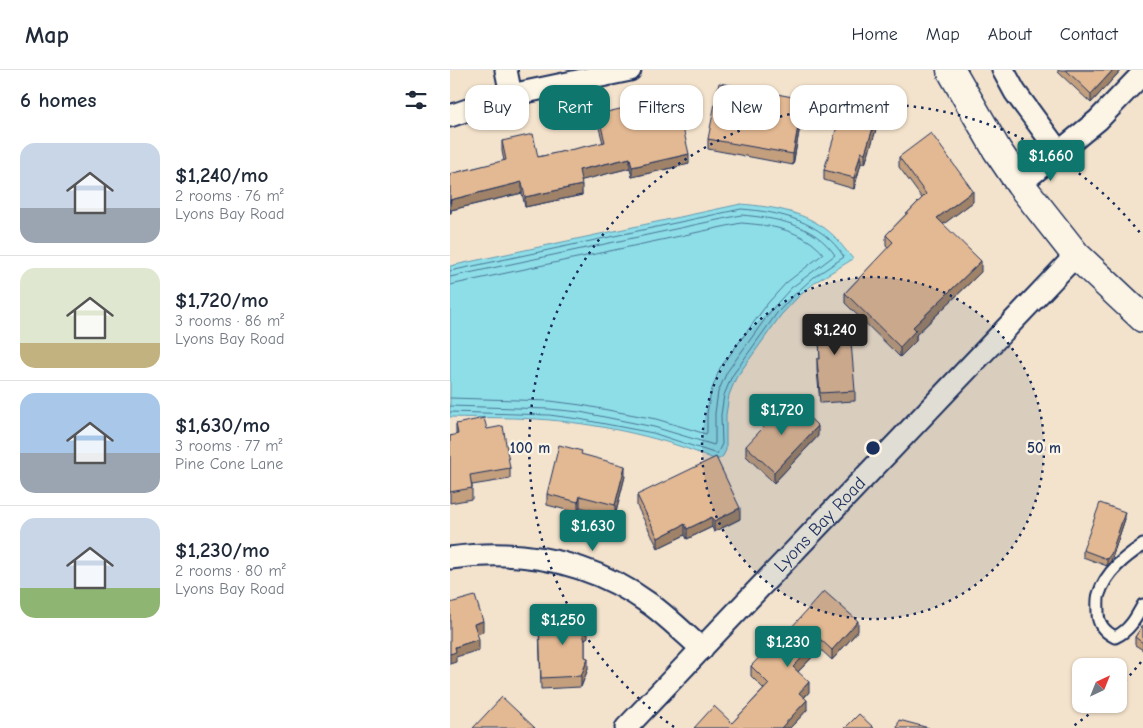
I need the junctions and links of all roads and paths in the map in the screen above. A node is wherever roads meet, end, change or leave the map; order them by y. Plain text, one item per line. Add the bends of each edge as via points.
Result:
1 (506, 70) edge
2 (630, 70) edge
3 (951, 70) edge
4 (1003, 70) edge
5 (1143, 72) edge
6 (509, 85) edge
7 (529, 91) edge
8 (465, 111) edge
9 (450, 116) edge
10 (1059, 152) junction
11 (1020, 184) junction
12 (1076, 255) junction
13 (1143, 318) edge
14 (1143, 545) edge
15 (450, 558) edge
16 (1143, 605) edge
17 (702, 649) junction
18 (626, 728) edge

1 - 6 street
2 - 7 street
3 - 11 street
4 - 10 street
5 - 10 street via 1098,120
8 - 9 street
10 - 11 street
11 - 12 street
12 - 13 street
12 - 17 street, Lyons Bay Road
14 - 16 lane via 1115,568 1102,588 1098,617 1102,628 1115,637 1122,634
15 - 17 street via 527,556 590,570 650,604
17 - 18 street, Lyons Bay Road

